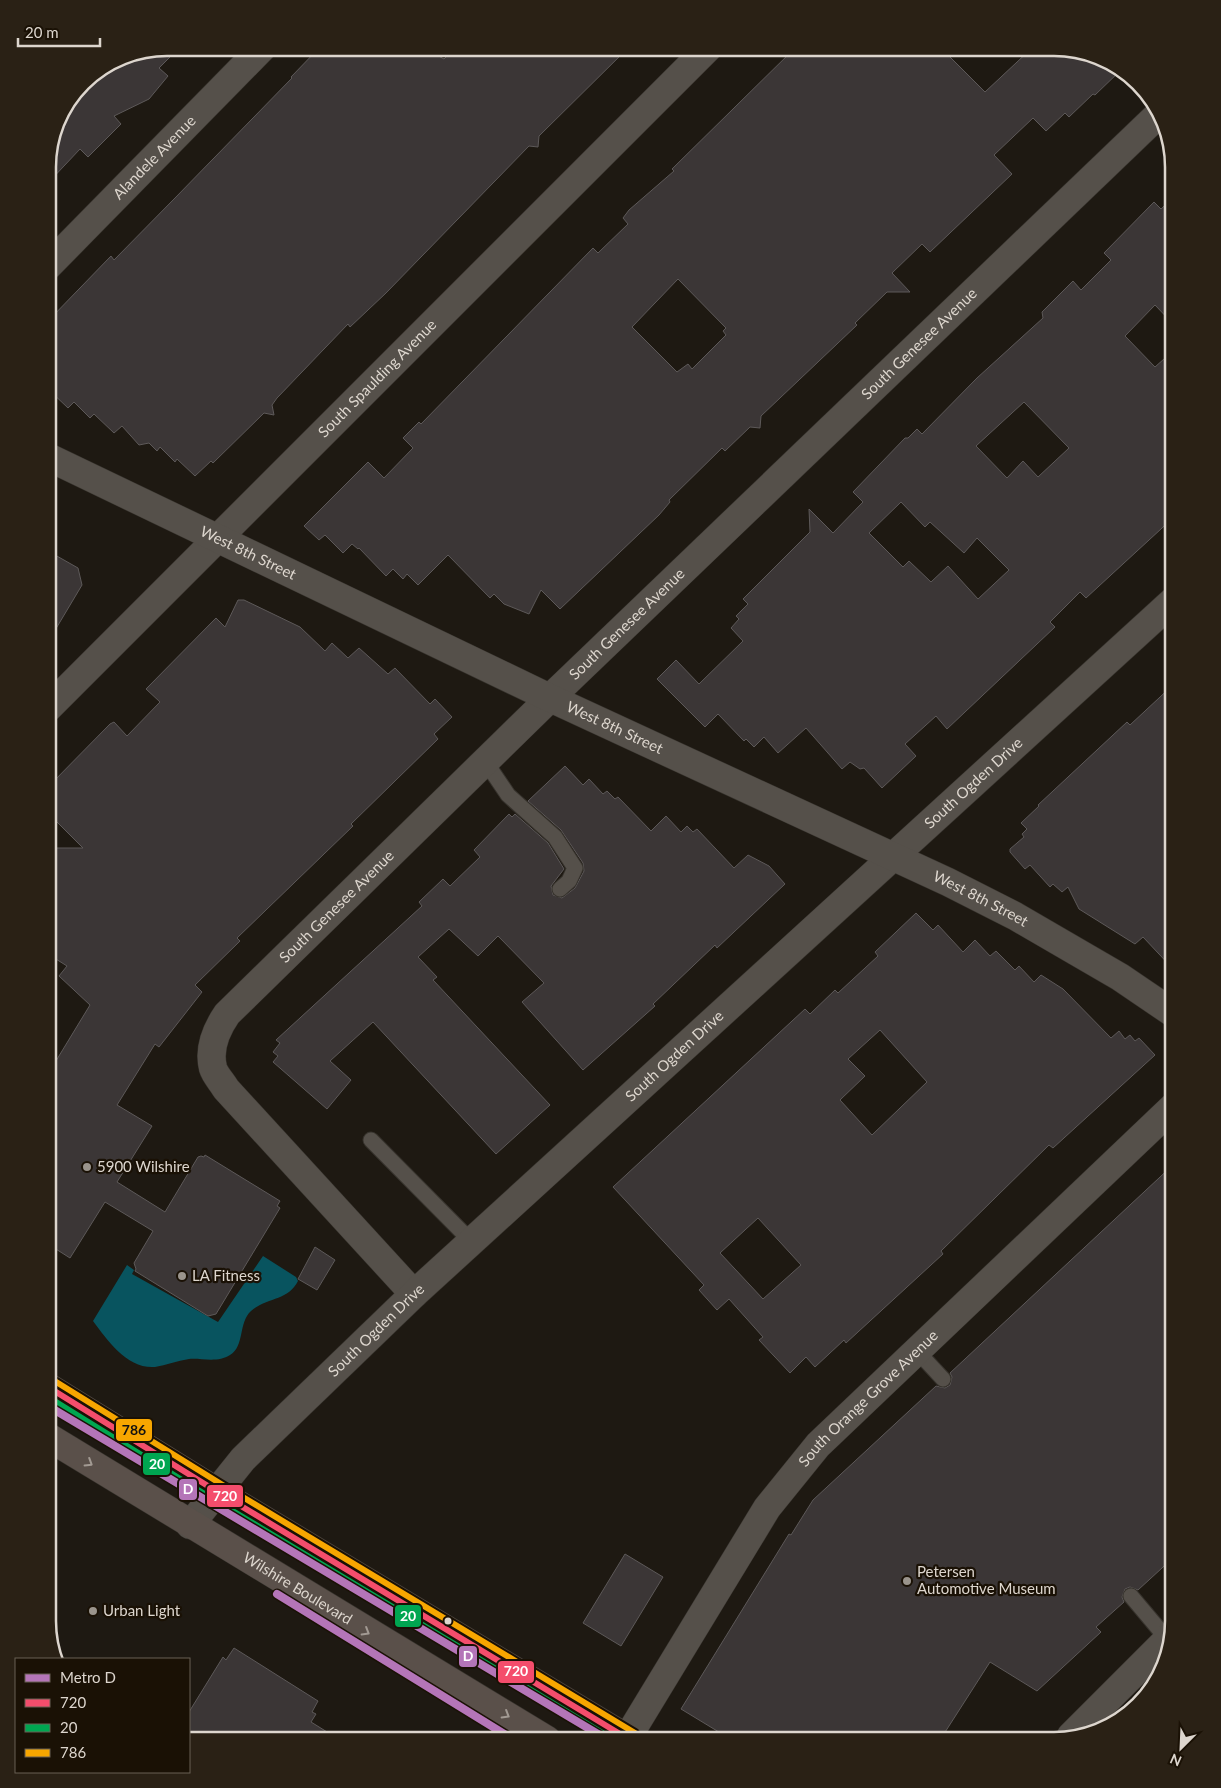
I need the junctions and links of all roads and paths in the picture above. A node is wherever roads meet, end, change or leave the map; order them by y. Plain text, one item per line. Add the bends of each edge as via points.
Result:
1 (254, 56) edge
2 (700, 56) edge
3 (1153, 119) edge
4 (56, 258) edge
5 (56, 461) edge
6 (216, 539) junction
7 (1165, 609) edge
8 (550, 698) junction
9 (56, 700) edge
10 (485, 762) junction
11 (891, 857) junction
12 (560, 889) dead end
13 (1165, 1007) edge
14 (1165, 1116) edge
15 (371, 1140) dead end
16 (471, 1241) junction
17 (414, 1294) junction
18 (917, 1351) junction
19 (943, 1379) dead end
20 (56, 1392) edge
21 (56, 1442) edge
22 (216, 1491) junction
23 (190, 1525) junction
24 (1131, 1596) dead end
25 (1164, 1634) edge
26 (1162, 1645) edge
27 (1078, 1729) edge
28 (534, 1732) edge
29 (615, 1732) edge
30 (633, 1732) edge

1 - 4 street, Alandele Avenue
2 - 6 street, South Spaulding Avenue
3 - 8 street, South Genesee Avenue
5 - 6 street, West 8th Street
6 - 8 street, West 8th Street
6 - 9 street, South Spaulding Avenue
7 - 11 street, South Ogden Drive
8 - 10 street, South Genesee Avenue
8 - 11 street, West 8th Street
10 - 12 lane via 508,795 555,837 575,868 569,882
10 - 17 street, South Genesee Avenue via 227,1014 216,1030 213,1047 213,1068 226,1089
11 - 13 street, West 8th Street via 1015,916
11 - 16 street, South Ogden Drive
14 - 18 street, South Orange Grove Avenue
15 - 16 lane
16 - 17 street, South Ogden Drive
17 - 22 street, South Ogden Drive via 257,1444
18 - 19 lane
18 - 30 street, South Orange Grove Avenue via 818,1445 778,1494
20 - 22 main road
21 -> 23 main road, Wilshire Boulevard
22 - 23 street, South Ogden Drive
22 - 29 main road
23 -> 28 main road, Wilshire Boulevard
24 - 25 lane
26 - 27 street

